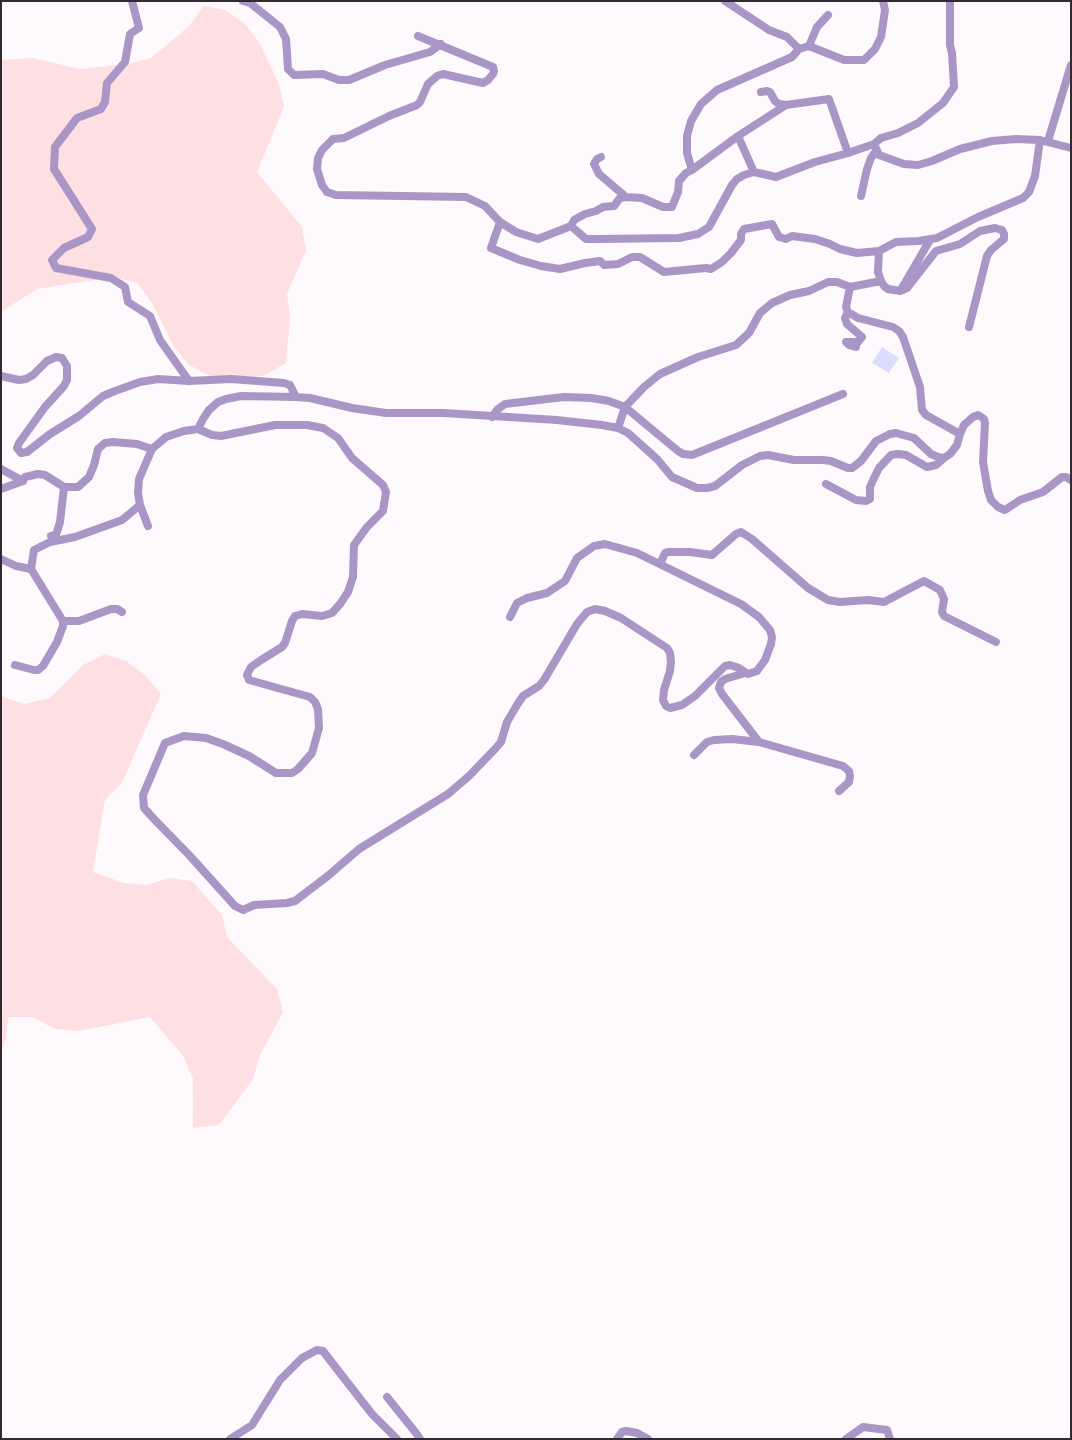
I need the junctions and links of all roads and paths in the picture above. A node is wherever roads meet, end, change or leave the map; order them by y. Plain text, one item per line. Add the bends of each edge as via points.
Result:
1 (132, 1) edge
2 (243, 1) edge
3 (725, 1) edge
4 (883, 1) edge
5 (950, 1) edge
6 (828, 15) dead end
7 (418, 36) dead end
8 (441, 44) junction
9 (809, 46) junction
10 (799, 49) junction
11 (1071, 65) edge
12 (761, 92) dead end
13 (786, 105) junction
14 (738, 136) junction
15 (1044, 141) junction
16 (875, 148) junction
17 (1071, 148) edge
18 (848, 153) junction
19 (601, 157) dead end
20 (692, 170) junction
21 (754, 172) junction
22 (861, 196) dead end
23 (626, 197) junction
24 (500, 222) junction
25 (571, 226) junction
26 (930, 240) junction
27 (879, 251) junction
28 (881, 281) junction
29 (850, 288) junction
30 (900, 291) junction
31 (848, 312) junction
32 (969, 327) dead end
33 (856, 347) dead end
34 (1, 376) edge
35 (189, 380) junction
36 (843, 394) dead end
37 (296, 397) junction
38 (625, 408) junction
39 (492, 417) junction
40 (618, 428) junction
41 (198, 429) junction
42 (960, 434) junction
43 (152, 449) junction
44 (944, 458) junction
45 (1, 469) edge
46 (1071, 480) edge
47 (23, 481) junction
48 (826, 484) dead end
49 (64, 487) junction
50 (1, 489) edge
51 (140, 505) junction
52 (148, 526) dead end
53 (51, 536) dead end
54 (1, 559) edge
55 (660, 564) junction
56 (31, 570) junction
57 (122, 612) dead end
58 (510, 617) dead end
59 (63, 621) junction
60 (996, 642) dead end
61 (15, 665) dead end
62 (745, 673) junction
63 (759, 742) junction
64 (694, 754) dead end
65 (839, 791) dead end
66 (387, 1398) dead end
67 (230, 1439) edge
68 (397, 1439) edge
69 (420, 1439) edge
70 (617, 1439) edge
71 (648, 1439) edge
72 (846, 1439) edge
73 (890, 1439) edge

1 - 35 street via 139,28 130,34 125,62 108,83 105,102 101,109 77,118 55,147 54,169 92,229 88,237 64,248 52,260 56,268 111,278 125,287 128,302 150,316 160,340
2 - 8 street via 280,27 287,44 288,69 294,75 324,74 349,80 430,52
3 - 10 street via 763,27 787,37
4 - 9 street via 881,38 864,60 844,60
5 - 16 street via 954,87 949,97 918,124 881,138
6 - 9 street via 816,28
7 - 8 street
8 - 24 street via 493,67 493,74 483,83 443,74 437,76 428,84 417,106 344,138 332,139 318,158 317,169 322,185 327,192 336,194 466,197 485,206
9 - 10 street
10 - 20 street via 792,57 718,90 701,104 687,136
11 - 15 street
12 - 13 street via 770,92 775,101
13 - 14 street
13 - 18 street via 829,99
14 - 20 street
14 - 21 street
15 - 16 street via 992,141 918,165 890,160 879,155
15 - 17 street
15 - 26 street via 1035,176 1023,198
16 - 18 street
16 - 22 street
18 - 21 street via 776,177
19 - 23 street via 594,164 599,174
20 - 23 street via 681,178 672,207
21 - 25 street via 737,179 709,227 698,234 679,238 597,240 586,239
23 - 25 street via 620,198 614,206 585,214 574,220
24 - 25 street via 538,240
24 - 27 street via 491,248 520,260 560,269 585,262 618,264 640,256 664,272 711,270 731,253 741,240 744,229 772,224 779,237 786,240 792,236 815,239 857,253
26 - 27 street via 896,242
26 - 30 street
27 - 28 street
28 - 29 street
28 - 30 street via 888,289
29 - 31 street via 846,302
29 - 38 street via 828,282 772,303 760,313 749,333 736,345 660,374
30 - 32 street via 908,288 936,251 960,244 980,231 1002,230 1004,239 988,256
31 - 33 street via 847,324 862,337 858,342 846,342
31 - 42 street via 900,331 920,387 922,410
34 - 35 street via 26,379 56,356 62,358 67,366 64,386 19,443 18,450 24,453 103,396 140,382
35 - 37 street via 284,383 290,385
36 - 38 street via 692,455 683,454
37 - 39 street via 386,413
37 - 41 street via 241,396 226,399 209,410
38 - 39 street via 609,401 564,397 503,404
38 - 40 street
39 - 40 street via 557,420
40 - 44 street via 628,433 672,477 697,488 715,486 760,456 831,461 852,468 876,441 896,433 914,438 931,454
41 - 43 street via 166,437
41 - 62 street via 221,436 275,425 323,428 338,438 352,458 383,485 386,492 383,511 354,545 353,577 340,604 322,616 295,616 286,643 251,667 248,675 250,680 310,697 315,702 319,728 312,753 305,762 292,773 276,773 223,744 184,736 165,744 143,794 144,808 235,906 243,910 254,904 295,901 358,848 448,794 469,776 501,742 520,699 544,680 577,624 591,610 605,611 621,618 669,651 670,671 663,700 670,708 695,696 725,666 739,668
42 - 44 street via 957,446
42 - 46 street via 973,417 978,415 984,419 983,462 988,492 991,500 1005,510 1020,500 1043,492 1062,477
43 - 49 street via 137,444 105,442 98,449 85,482 78,487
43 - 51 street via 139,479
44 - 48 street via 927,467 906,455 891,455 879,468 870,487 870,499 866,501 856,500
45 - 47 street
47 - 49 street via 25,476 46,475
47 - 50 street
49 - 53 street via 60,522 56,535
51 - 52 street
51 - 56 street via 122,520 39,546 34,550
54 - 56 street
55 - 58 street via 620,548 605,544 594,546 577,558 565,581 547,593 517,603
55 - 60 street via 668,552 712,555 741,532 808,588 828,600 884,602 924,581 940,590 944,599 944,616
55 - 62 street via 741,604 770,630 771,644 765,660 757,671
56 - 59 street
57 - 59 street via 111,609 79,621
59 - 61 street via 57,642 43,666 34,670
62 - 63 street via 725,679 719,688
63 - 64 street via 732,738 714,740
63 - 65 street via 843,766 850,776 849,782
66 - 69 street
67 - 68 street via 252,1425 280,1380 302,1358 317,1350 323,1351 372,1414
70 - 71 street via 626,1431
72 - 73 street via 862,1427 887,1430

